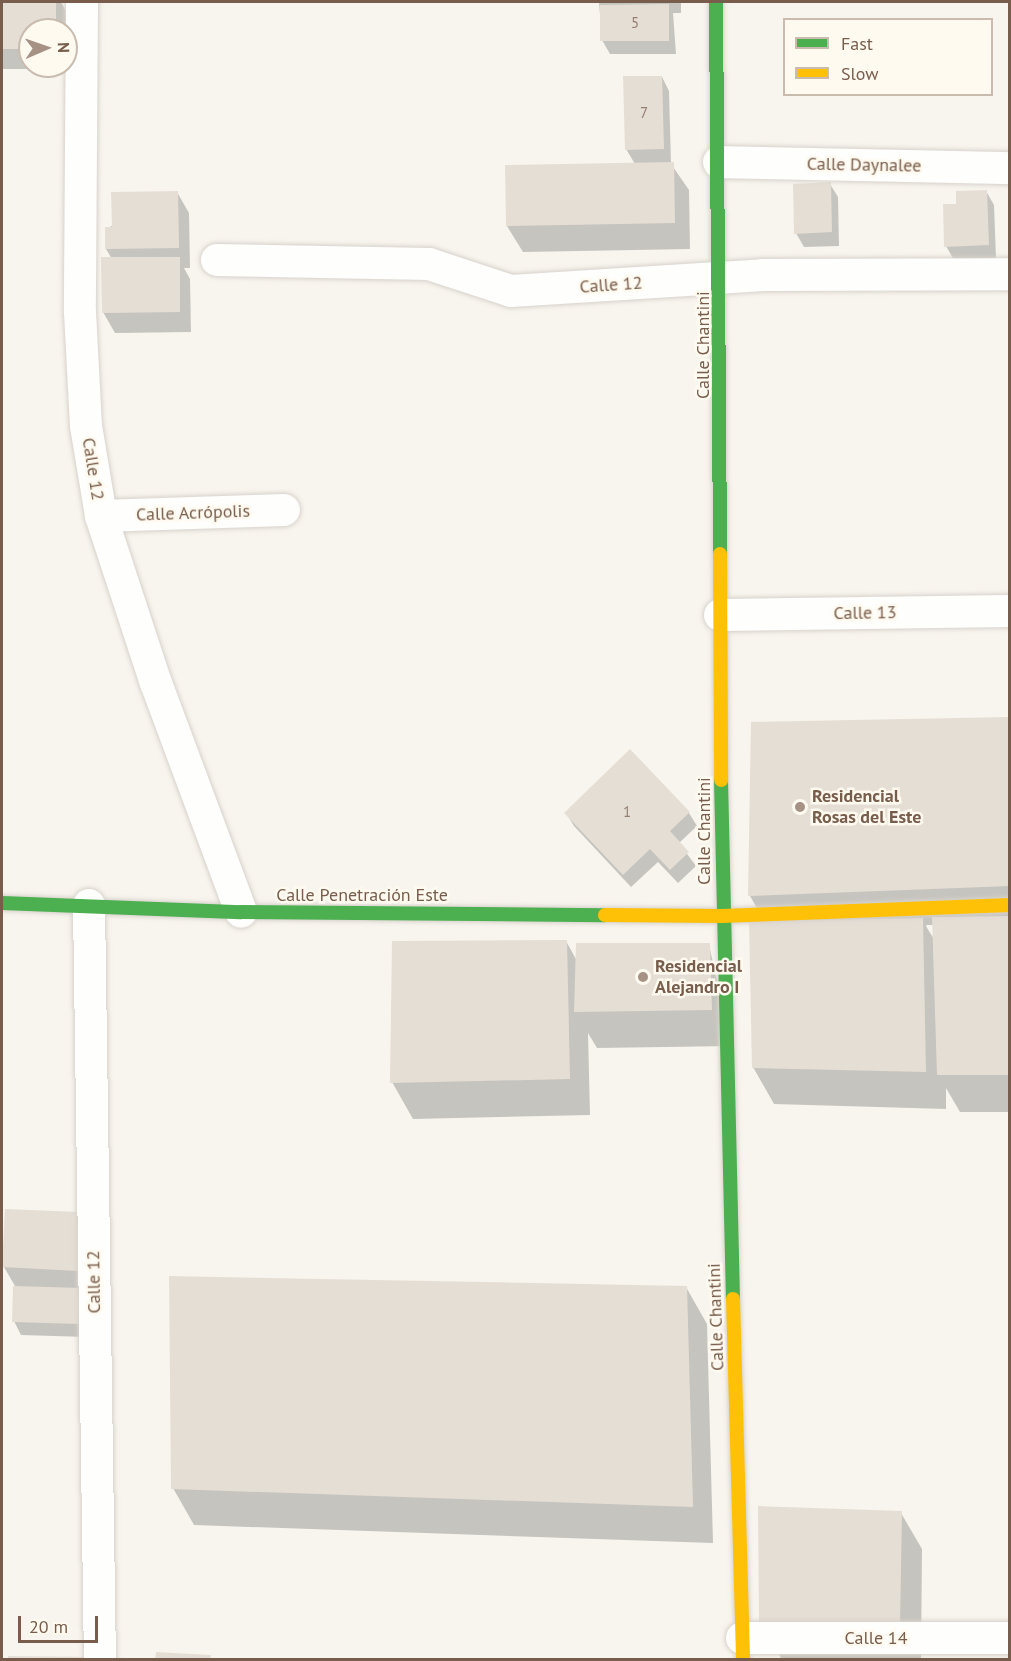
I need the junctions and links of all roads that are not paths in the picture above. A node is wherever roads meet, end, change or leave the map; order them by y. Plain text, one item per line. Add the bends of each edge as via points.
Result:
1 (82, 2) edge
2 (716, 2) edge
3 (719, 162) junction
4 (1010, 168) edge
5 (217, 260) dead end
6 (1010, 274) edge
7 (721, 278) junction
8 (284, 510) dead end
9 (101, 516) junction
10 (1010, 611) edge
11 (720, 615) junction
12 (2, 903) edge
13 (88, 905) junction
14 (1010, 905) edge
15 (241, 912) junction
16 (722, 916) junction
17 (1010, 1638) edge
18 (742, 1649) edge
19 (100, 1659) edge

1 - 9 street, Calle 12 via 80,312 86,426
2 - 3 street, Calle Chantini
3 - 4 street, Calle Daynalee
3 - 7 street, Calle Chantini
5 - 7 street, Calle 12 via 429,264 511,291
6 - 7 street, Calle 12
7 - 11 street, Calle Chantini
8 - 9 street, Calle Acrópolis
9 - 15 street, Calle 12 via 156,683
10 - 11 street, Calle 13
11 - 16 street, Calle Chantini
12 - 13 street, Calle Penetración Este
13 - 15 street, Calle Penetración Este
13 - 19 street, Calle 12
14 - 16 street, Calle Penetración Este
15 - 16 street, Calle Penetración Este
16 - 18 street, Calle Chantini
17 - 18 street, Calle 14

